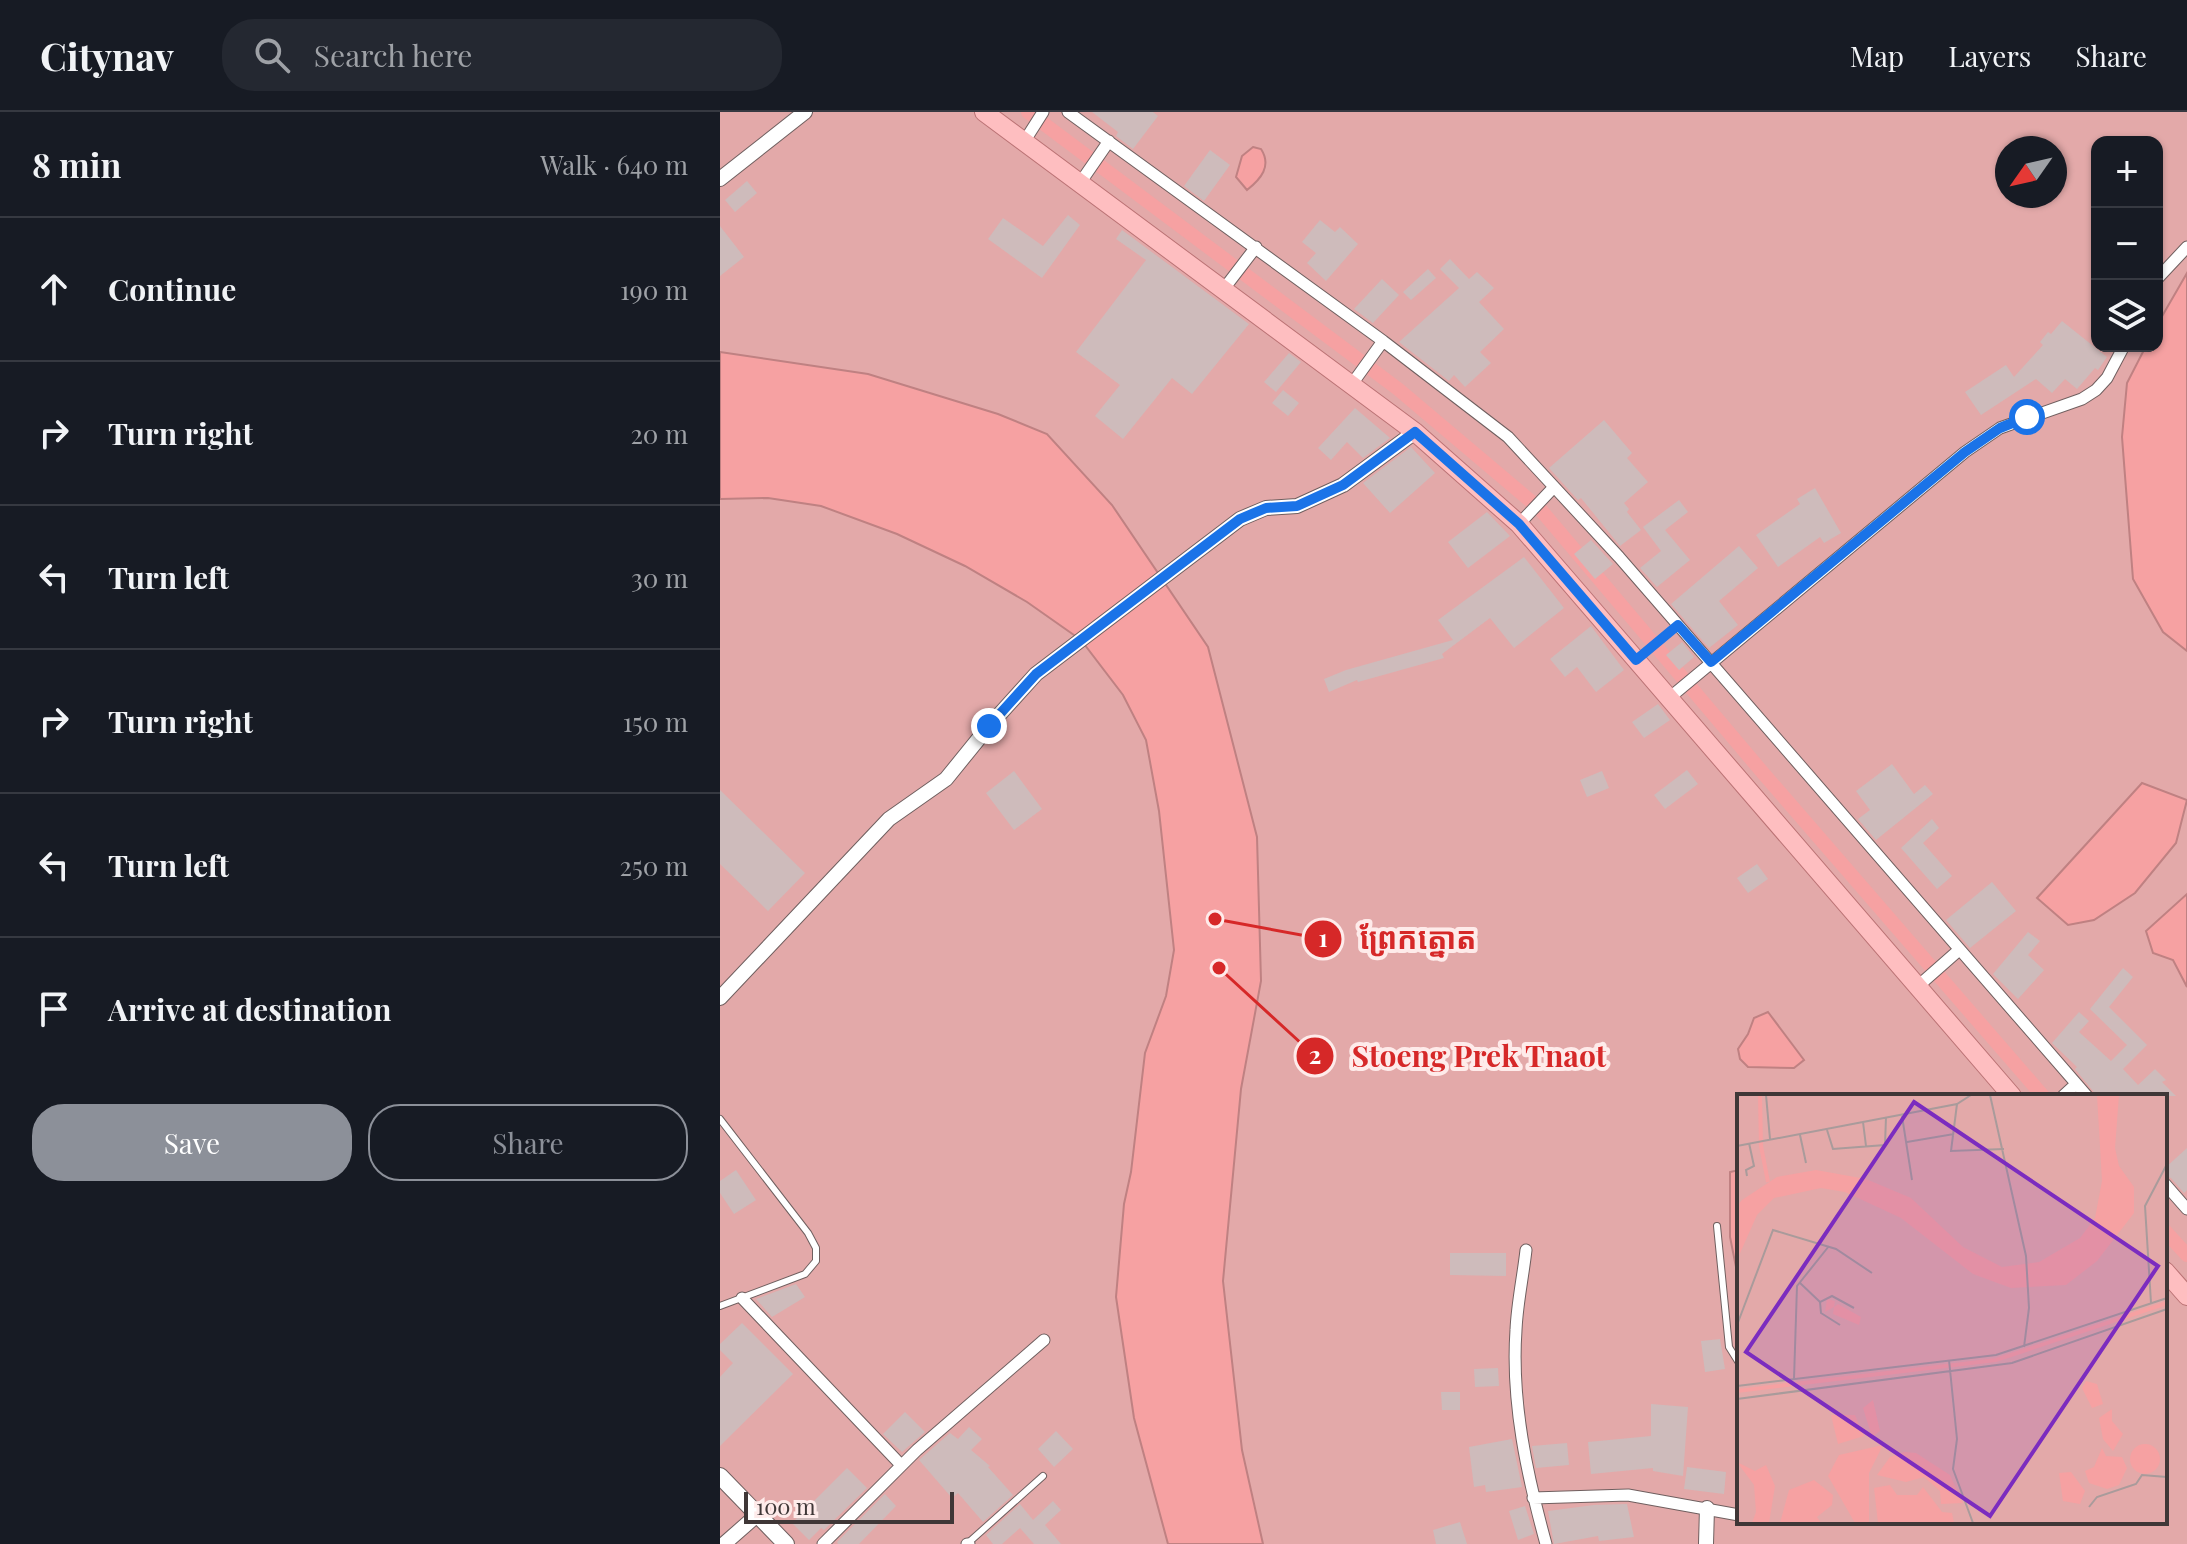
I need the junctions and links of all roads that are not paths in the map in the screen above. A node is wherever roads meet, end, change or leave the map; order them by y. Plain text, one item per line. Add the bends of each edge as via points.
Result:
1 (805, 112) edge
2 (984, 112) edge
3 (1043, 112) edge
4 (1068, 112) edge
5 (1109, 141) junction
6 (1024, 142) junction
7 (720, 179) edge
8 (1080, 183) junction
9 (1256, 247) junction
10 (2187, 247) edge
11 (2163, 273) edge
12 (1223, 290) junction
13 (1383, 341) junction
14 (2121, 352) edge
15 (1356, 378) junction
16 (1415, 432) junction
17 (1550, 490) junction
18 (1525, 518) junction
19 (1678, 625) junction
20 (1636, 660) junction
21 (1707, 666) junction
22 (1668, 699) junction
23 (1959, 950) junction
24 (1917, 987) junction
25 (720, 998) edge
26 (2069, 1091) edge
27 (2010, 1094) edge
28 (720, 1119) edge
29 (2167, 1188) edge
30 (2187, 1209) edge
31 (1717, 1226) dead end
32 (1526, 1250) dead end
33 (2167, 1274) edge
34 (2187, 1296) edge
35 (742, 1298) junction
36 (720, 1306) edge
37 (1044, 1340) dead end
38 (1737, 1360) edge
39 (901, 1465) junction
40 (720, 1476) edge
41 (1043, 1476) dead end
42 (1533, 1498) junction
43 (1707, 1508) junction
44 (757, 1515) junction
45 (1737, 1515) edge
46 (724, 1544) edge
47 (786, 1544) edge
48 (823, 1544) edge
49 (968, 1544) edge
50 (1546, 1544) edge
51 (1706, 1544) edge

1 - 7 street
2 - 6 main road
3 - 6 street
4 - 5 street
5 - 8 street
5 - 9 street
6 - 8 main road
8 - 12 main road
9 - 12 street
9 - 13 street
10 - 11 street
12 - 15 main road
13 - 15 street
13 - 17 street via 1508,437
14 - 21 street via 2096,390 2000,428 1965,452
15 - 16 main road
16 - 18 main road
16 - 25 street via 1343,485 1297,506 1266,508 1240,519 1036,674 946,779 889,819
17 - 18 street
17 - 19 street
18 - 20 main road
19 - 20 lane
19 - 21 street
20 - 22 main road
21 - 22 street
21 - 23 street
22 - 24 main road
23 - 24 street
23 - 26 street
24 - 27 main road
28 - 35 lane via 816,1248 816,1261 805,1274
29 - 30 street
31 - 38 lane via 1729,1347
32 - 42 street via 1516,1331 1517,1401
33 - 34 main road
35 - 36 lane
35 - 39 street
37 - 39 street
39 - 48 street
40 - 44 main road
41 - 49 lane
42 - 43 street via 1628,1495
42 - 50 street
43 - 45 street
43 - 51 street
44 - 46 street
44 - 47 main road

